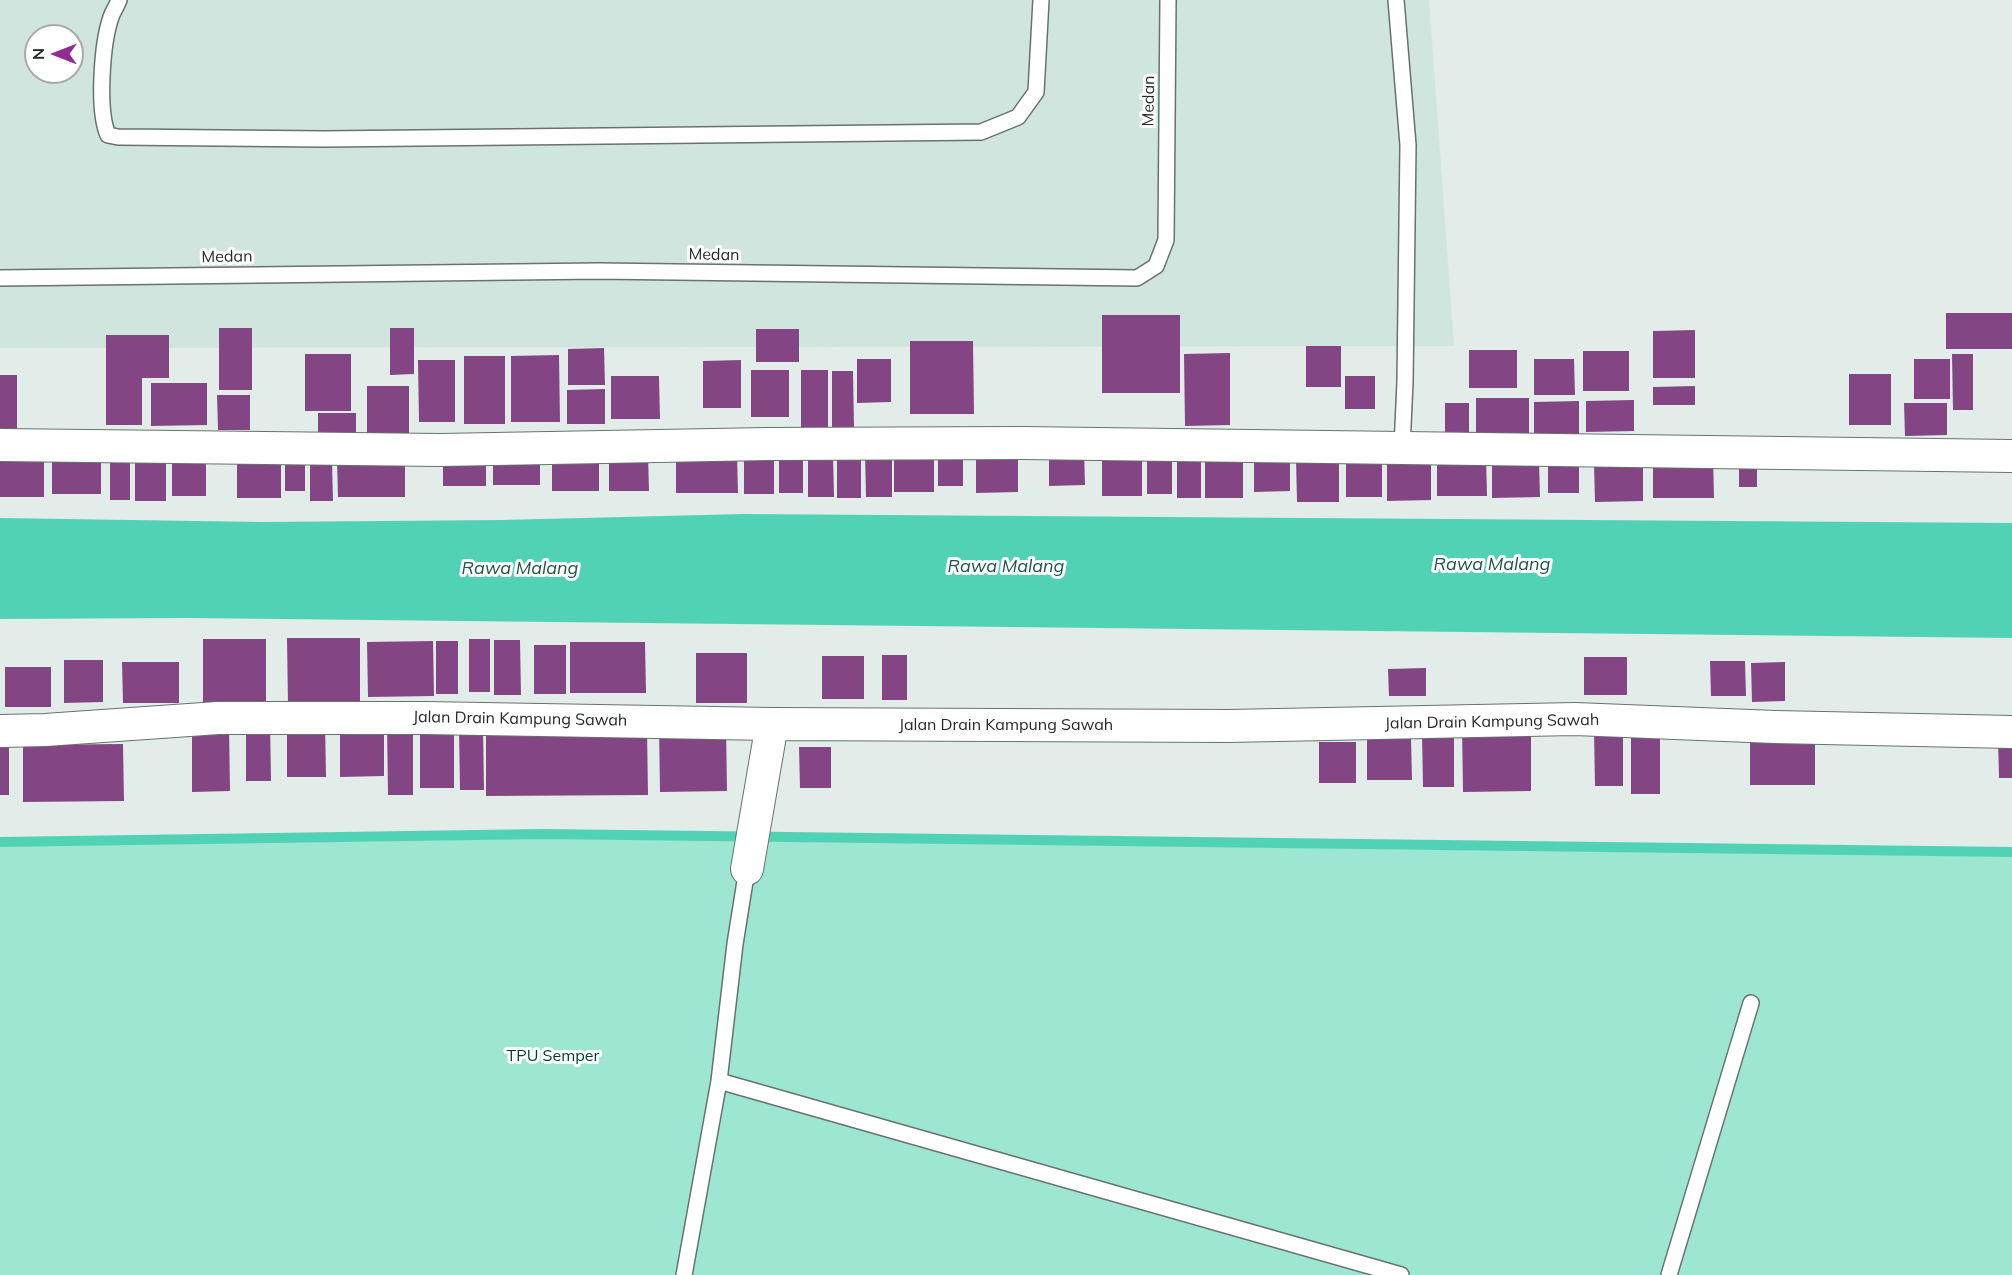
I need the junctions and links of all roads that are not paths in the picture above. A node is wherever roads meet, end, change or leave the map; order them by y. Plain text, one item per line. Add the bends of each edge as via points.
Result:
1 (119, 0) edge
2 (1041, 0) edge
3 (1168, 0) edge
4 (1396, 0) edge
5 (0, 278) edge
6 (0, 445) edge
7 (1401, 448) junction
8 (2012, 456) edge
9 (772, 724) junction
10 (0, 731) edge
11 (2012, 732) edge
12 (747, 869) joint
13 (1751, 1003) dead end
14 (720, 1081) junction
15 (684, 1275) edge
16 (1401, 1275) edge
17 (1669, 1275) edge

1 - 2 lane via 111,19 102,73 103,124 108,135 312,139 981,132 1018,117 1036,92
3 - 5 lane, Medan via 1166,240 1156,266 1137,278 586,272
4 - 7 lane via 1408,145
6 - 7 street via 440,450 1022,443
7 - 8 street
9 - 10 street, Jalan Drain Kampung Sawah via 218,718
9 - 11 street, Jalan Drain Kampung Sawah via 1228,726 1575,719
9 - 12 street
12 - 14 lane
13 - 17 lane
14 - 15 lane
14 - 16 lane

